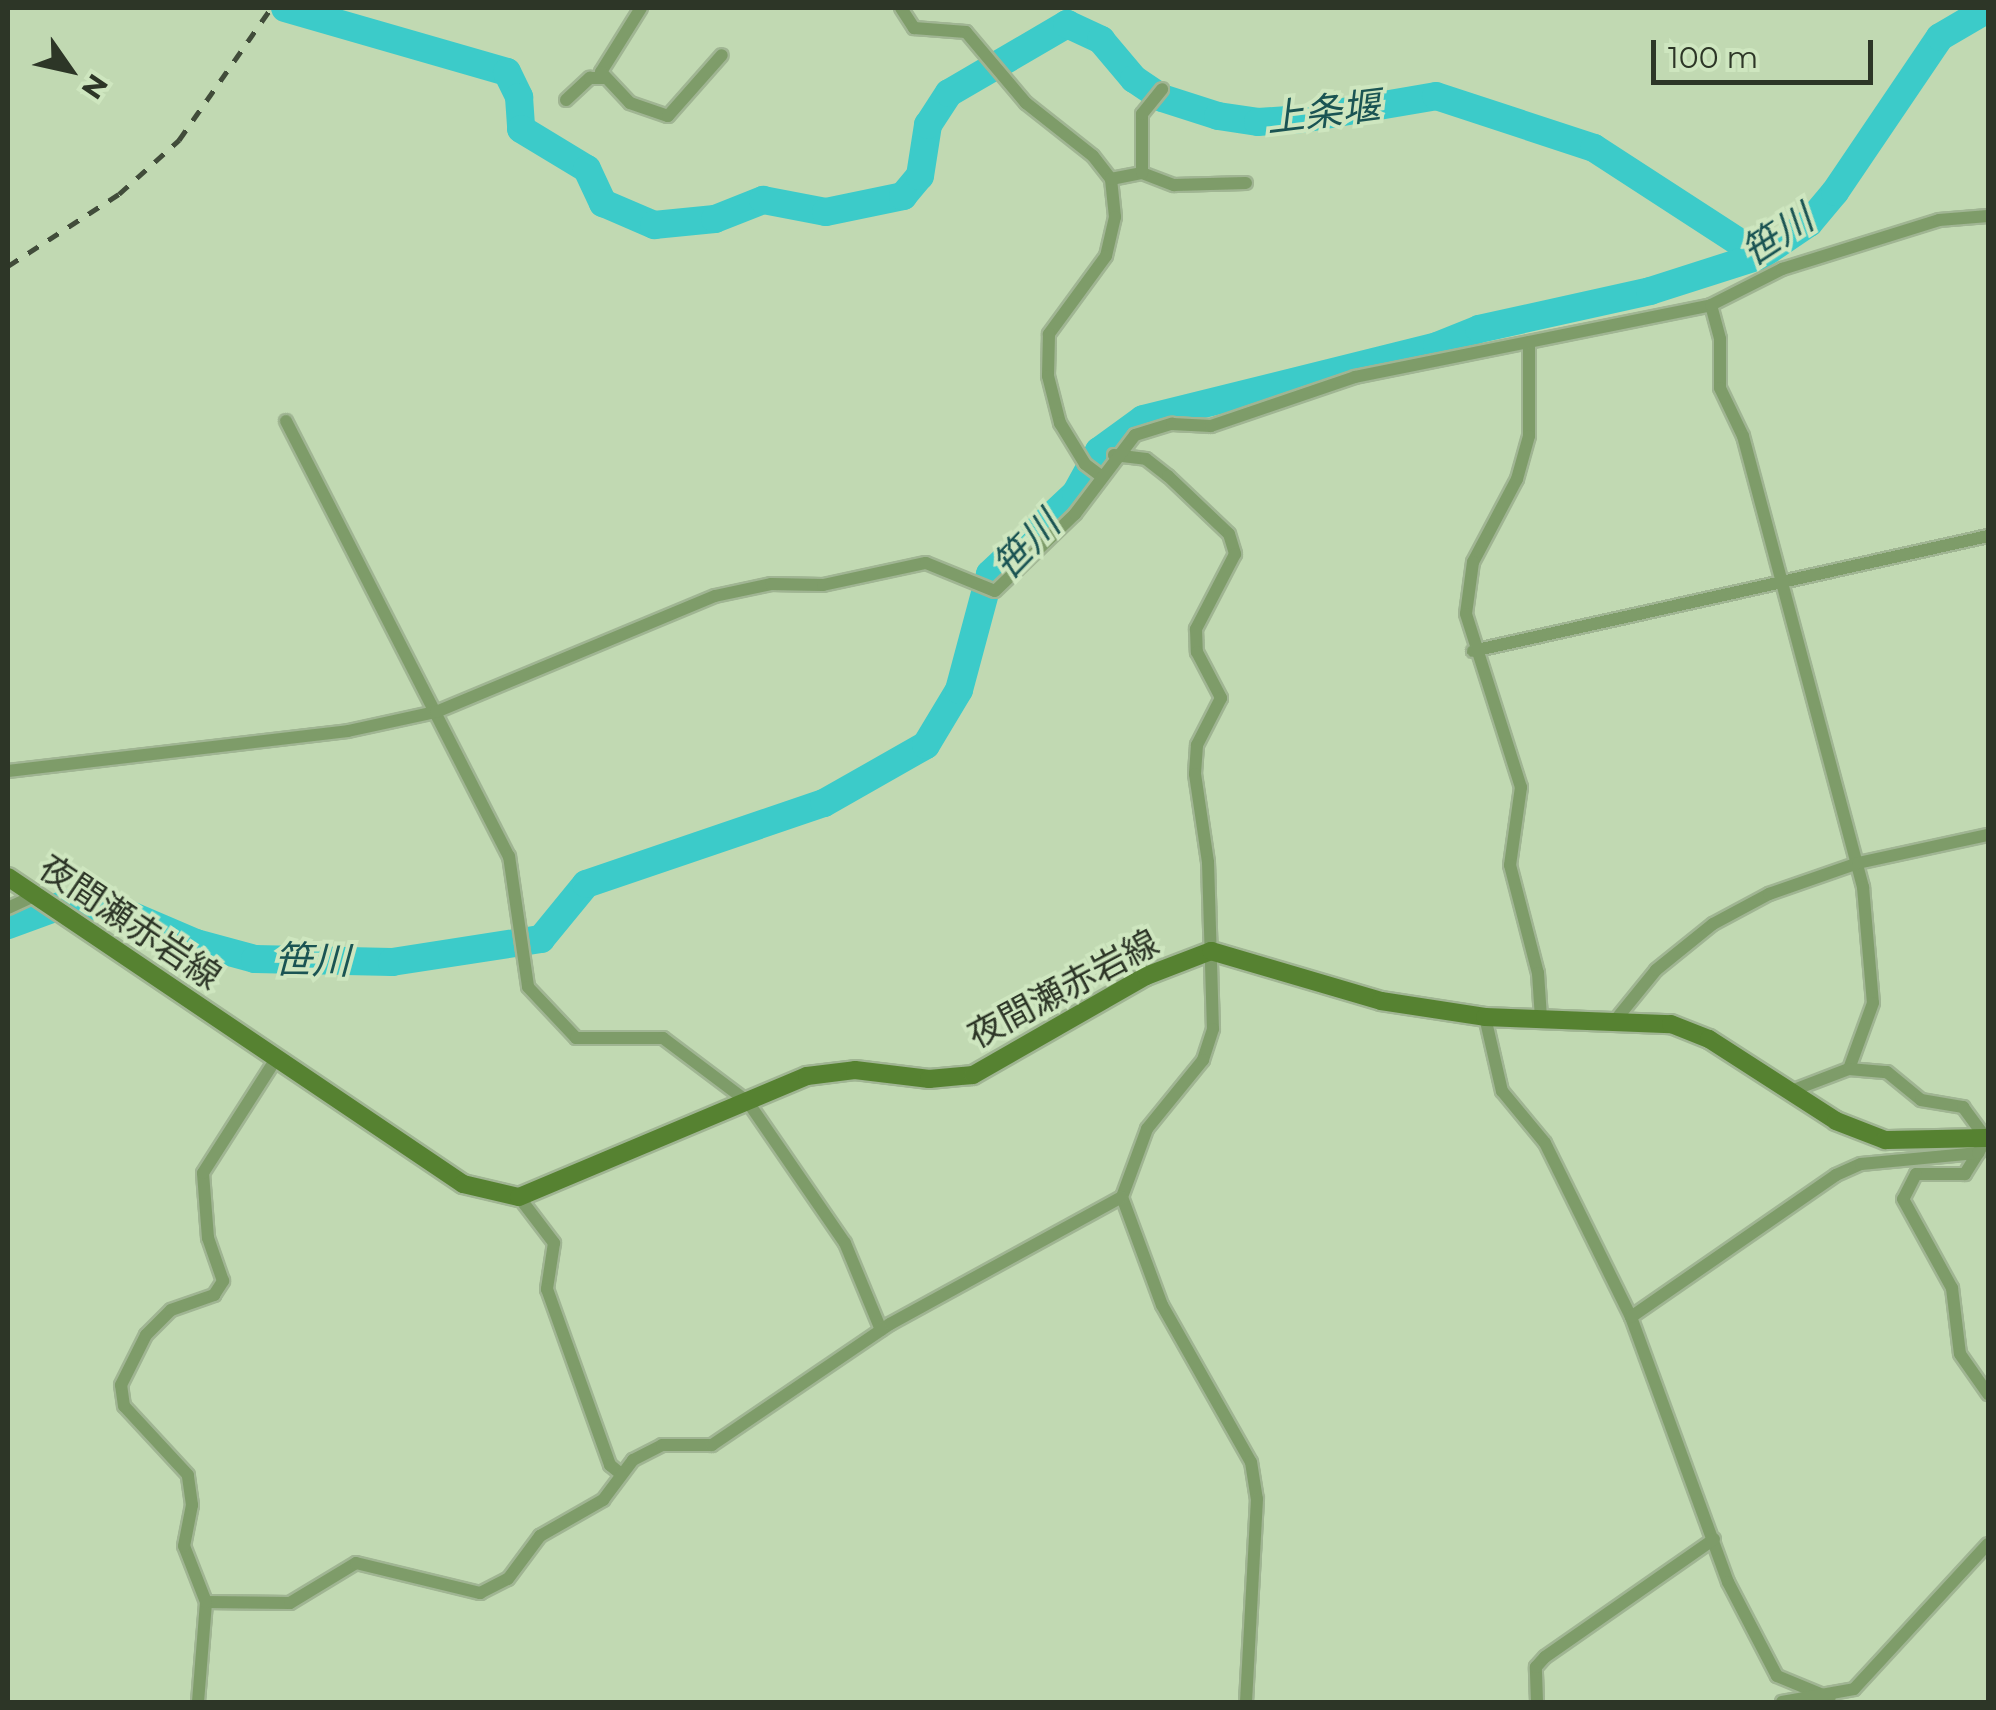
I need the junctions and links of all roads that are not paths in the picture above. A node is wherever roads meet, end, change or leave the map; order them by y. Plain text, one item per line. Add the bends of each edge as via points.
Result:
1 (641, 8) edge
2 (901, 8) edge
3 (722, 56) dead end
4 (605, 78) junction
5 (1162, 89) dead end
6 (566, 100) dead end
7 (1142, 173) junction
8 (1110, 179) junction
9 (1246, 183) dead end
10 (1988, 216) edge
11 (1711, 305) junction
12 (1529, 342) junction
13 (286, 421) dead end
14 (1114, 455) junction
15 (1099, 475) junction
16 (1988, 536) edge
17 (1784, 586) junction
18 (1473, 651) junction
19 (436, 712) junction
20 (8, 771) edge
21 (1988, 836) edge
22 (1858, 863) junction
23 (8, 878) edge
24 (39, 899) junction
25 (8, 908) edge
26 (1211, 950) junction
27 (1485, 1017) junction
28 (1541, 1018) junction
29 (1612, 1023) junction
30 (276, 1059) junction
31 (1848, 1069) junction
32 (1790, 1092) junction
33 (748, 1102) junction
34 (1985, 1142) edge
35 (518, 1196) junction
36 (1122, 1197) junction
37 (1631, 1317) junction
38 (880, 1330) junction
39 (1988, 1394) edge
40 (621, 1474) junction
41 (1714, 1539) junction
42 (1988, 1544) edge
43 (206, 1602) junction
44 (1830, 1698) junction
45 (198, 1702) edge
46 (1246, 1702) edge
47 (1537, 1702) edge
48 (1782, 1702) edge

1 - 4 street via 601,72
2 - 8 street via 914,28 966,32 997,72
3 - 4 street via 668,116 630,103
4 - 6 street via 590,78
5 - 7 street via 1142,114
7 - 8 street
7 - 9 street via 1174,186
8 - 15 street via 1115,217 1106,256 1048,334 1048,376 1060,423
10 - 11 street via 1939,220 1782,269
11 - 12 street
11 - 17 street via 1720,340 1720,388 1743,436
12 - 14 street via 1355,377 1211,426 1172,424 1135,434
12 - 18 street via 1529,436 1468,585
13 - 19 street via 396,646
14 - 15 street
14 - 26 street via 1146,459 1168,476 1229,534 1235,554 1196,629 1197,652 1221,698 1198,745 1195,774
15 - 19 street via 1065,524 987,588 926,563 823,585 771,584 715,596
16 - 17 street
17 - 18 street
17 - 22 street
18 - 28 street via 1521,787 1510,864 1538,973
19 - 20 street via 348,730
19 - 33 street via 509,856 528,986 576,1038 663,1038
21 - 22 street
22 - 29 street via 1769,894 1713,924 1656,970
22 - 31 street via 1873,1003
23 - 24 main road, 夜間瀬赤岩線
24 - 25 street
24 - 30 main road, 夜間瀬赤岩線
26 - 27 main road, 夜間瀬赤岩線 via 1381,1001
26 - 33 main road, 夜間瀬赤岩線 via 1146,976 973,1075 855,1070 807,1076
26 - 36 street via 1213,1029 1203,1060 1147,1130
27 - 28 main road, 夜間瀬赤岩線
27 - 37 street via 1502,1091 1545,1143
28 - 29 main road, 夜間瀬赤岩線
29 - 32 main road, 夜間瀬赤岩線 via 1671,1024 1709,1038
30 - 35 main road, 夜間瀬赤岩線 via 463,1184
30 - 43 street via 202,1173 208,1238 223,1281 214,1295 170,1310 146,1335 121,1385 124,1406 188,1475 192,1505 184,1546
31 - 32 street
31 - 34 street via 1887,1072 1922,1100 1963,1107
32 - 34 main road, 夜間瀬赤岩線 via 1836,1121 1885,1140
33 - 35 main road, 夜間瀬赤岩線
33 - 38 street via 845,1243
34 - 37 street via 1861,1164 1836,1175
34 - 39 street via 1965,1174 1916,1174 1904,1199 1952,1288 1960,1354
35 - 40 street via 554,1243 547,1289 610,1465
36 - 38 street
36 - 46 street via 1162,1305 1252,1462 1257,1500
37 - 41 street
38 - 40 street via 712,1445 662,1446
40 - 43 street via 603,1500 540,1536 508,1579 480,1593 356,1563 290,1603
41 - 44 street via 1777,1676
41 - 47 street via 1545,1656 1536,1667
42 - 44 street via 1854,1689
43 - 45 street
44 - 48 street

